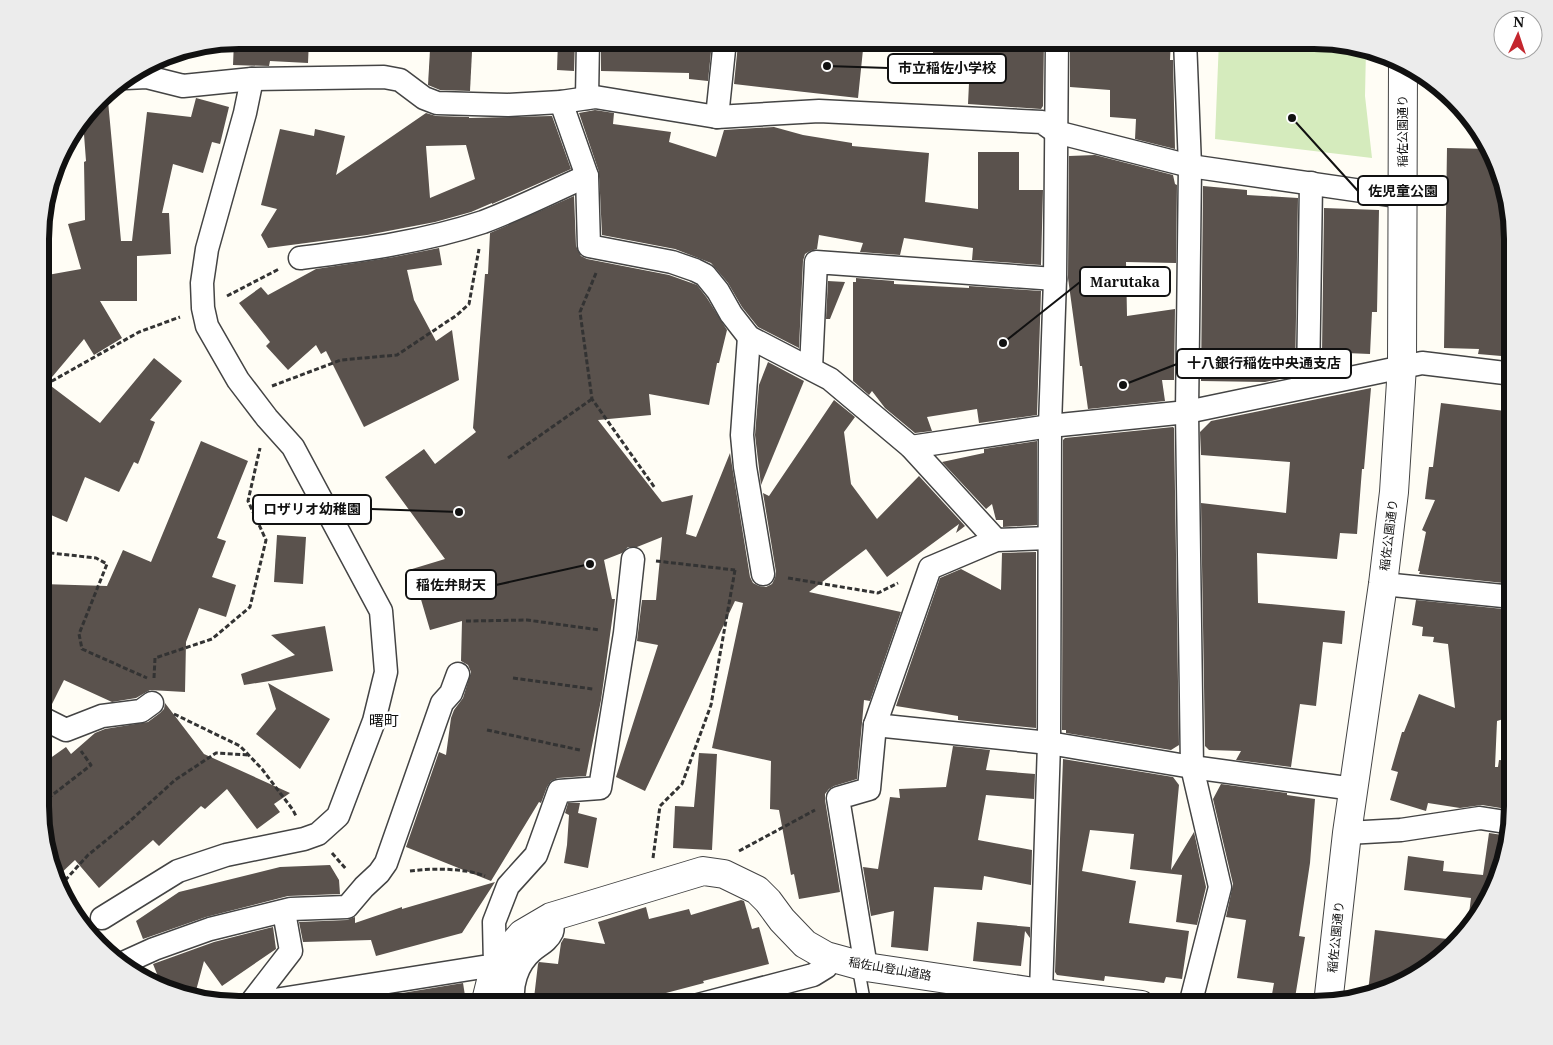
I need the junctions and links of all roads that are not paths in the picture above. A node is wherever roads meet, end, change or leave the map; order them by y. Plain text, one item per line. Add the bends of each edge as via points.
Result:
1 (588, 49) edge
2 (724, 49) edge
3 (1057, 49) edge
4 (1185, 49) edge
5 (1403, 70) edge
6 (138, 77) edge
7 (252, 79) junction
8 (587, 98) junction
9 (561, 102) junction
10 (717, 117) junction
11 (1056, 132) junction
12 (1190, 166) junction
13 (588, 176) junction
14 (1311, 183) junction
15 (1404, 197) junction
16 (300, 258) road end
17 (1055, 279) junction
18 (750, 338) junction
19 (1402, 366) junction
20 (811, 368) junction
21 (1504, 373) edge
22 (1308, 386) junction
23 (1187, 412) junction
24 (1050, 426) junction
25 (911, 447) junction
26 (1049, 538) junction
27 (996, 540) junction
28 (634, 559) dead end
29 (762, 574) dead end
30 (1383, 584) junction
31 (1504, 595) edge
32 (458, 674) dead end
33 (152, 703) road end
34 (49, 722) edge
35 (875, 725) junction
36 (1049, 743) junction
37 (1192, 767) junction
38 (1354, 789) junction
39 (1504, 822) edge
40 (1347, 833) junction
41 (284, 912) junction
42 (550, 917) junction
43 (102, 918) dead end
44 (128, 961) edge
45 (852, 963) junction
46 (495, 965) junction
47 (1040, 993) junction
48 (256, 996) edge
49 (300, 996) edge
50 (487, 996) edge
51 (512, 996) edge
52 (732, 996) edge
53 (863, 996) edge
54 (1065, 996) edge
55 (1192, 996) edge
56 (1329, 996) edge

1 - 8 street
2 - 10 street
3 - 11 street
4 - 12 street
5 - 15 street, 稲佐公園通り
6 - 7 street via 183,86
7 - 9 street via 384,77 400,80 424,98 437,103 508,105
7 - 43 street via 207,249 202,283 207,326 238,380 293,447 380,611 386,672 374,721 338,816 318,834 226,855 178,871
8 - 9 street
8 - 10 street
9 - 13 street
10 - 11 street via 819,111 1042,122
11 - 12 street
11 - 17 street
12 - 14 street
12 - 23 street
13 - 16 street via 483,222 367,250
13 - 18 street via 590,246 672,262 705,275
14 - 15 street
14 - 22 street
15 - 19 street, 稲佐公園通り
17 - 20 street via 816,262
17 - 24 street
18 - 20 street
18 - 29 street via 742,435
19 - 21 street via 1422,363
19 - 22 street
19 - 30 street, 稲佐公園通り via 1394,492
20 - 25 street via 830,379
22 - 23 street
23 - 24 street
23 - 37 street
24 - 25 street
24 - 26 street
25 - 27 street
26 - 27 street
26 - 36 street
27 - 35 street via 930,568
28 - 46 street via 600,788 559,791 536,855 508,886 494,922
30 - 31 street
30 - 38 street, 稲佐公園通り
32 - 41 street via 451,692 442,703 386,863 379,874 347,907
33 - 34 street via 141,711 102,716 66,730
35 - 36 street
35 - 45 street via 869,789 838,798
36 - 37 street
36 - 47 street
37 - 38 street
37 - 55 street via 1220,886
38 - 40 street, 稲佐公園通り
39 - 40 street via 1480,818 1401,830
40 - 56 street, 稲佐公園通り
41 - 44 street via 210,929
41 - 48 street via 291,951
42 - 45 street, 稲佐山登山道路 via 703,871 724,874 757,890 805,944
42 - 46 street, 稲佐山登山道路 via 522,934
42 - 51 street via 553,927 549,938 523,960 513,983
45 - 47 street, 稲佐山登山道路
45 - 52 street via 826,966 813,975
45 - 53 lane
46 - 49 street
46 - 50 street, 稲佐山登山道路
47 - 54 street, 稲佐山登山道路

